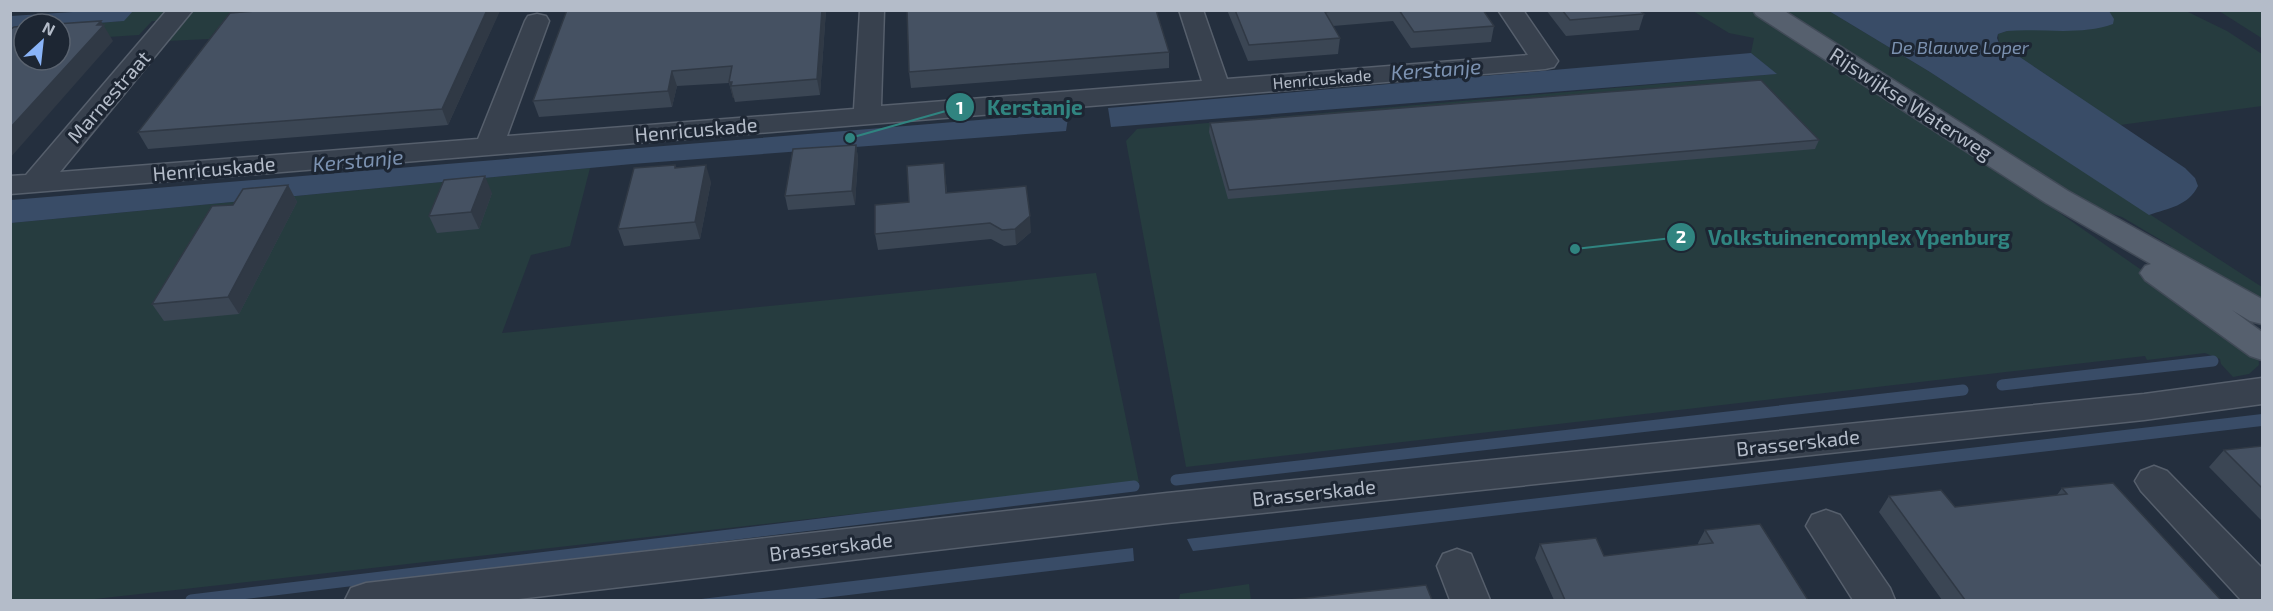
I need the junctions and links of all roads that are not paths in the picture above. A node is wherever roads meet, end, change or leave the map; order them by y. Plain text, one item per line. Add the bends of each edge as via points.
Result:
1 (181, 10) edge
2 (872, 10) edge
3 (1191, 10) edge
4 (1510, 10) edge
5 (1765, 10) edge
6 (537, 21) dead end
7 (1217, 87) junction
8 (867, 116) junction
9 (489, 146) junction
10 (23, 184) edge
11 (2057, 197) junction
12 (2262, 313) edge
13 (2262, 348) edge
14 (2262, 391) edge
15 (2154, 481) dead end
16 (1826, 526) dead end
17 (2262, 595) edge
18 (366, 600) edge
19 (1875, 600) edge

1 - 10 street, Marnestraat
2 - 8 street
3 - 7 street
4 - 7 street, Henricuskade via 1545,61
5 - 11 main road, Rijswijkse Waterweg
6 - 9 street
7 - 8 street, Henricuskade
8 - 9 street, Henricuskade
9 - 10 street, Henricuskade
11 - 12 main road, Rijswijkse Waterweg
11 - 13 main road, Rijswijkse Waterweg via 2136,259
14 - 18 street, Brasserskade via 1167,508
15 - 17 street
16 - 19 street

